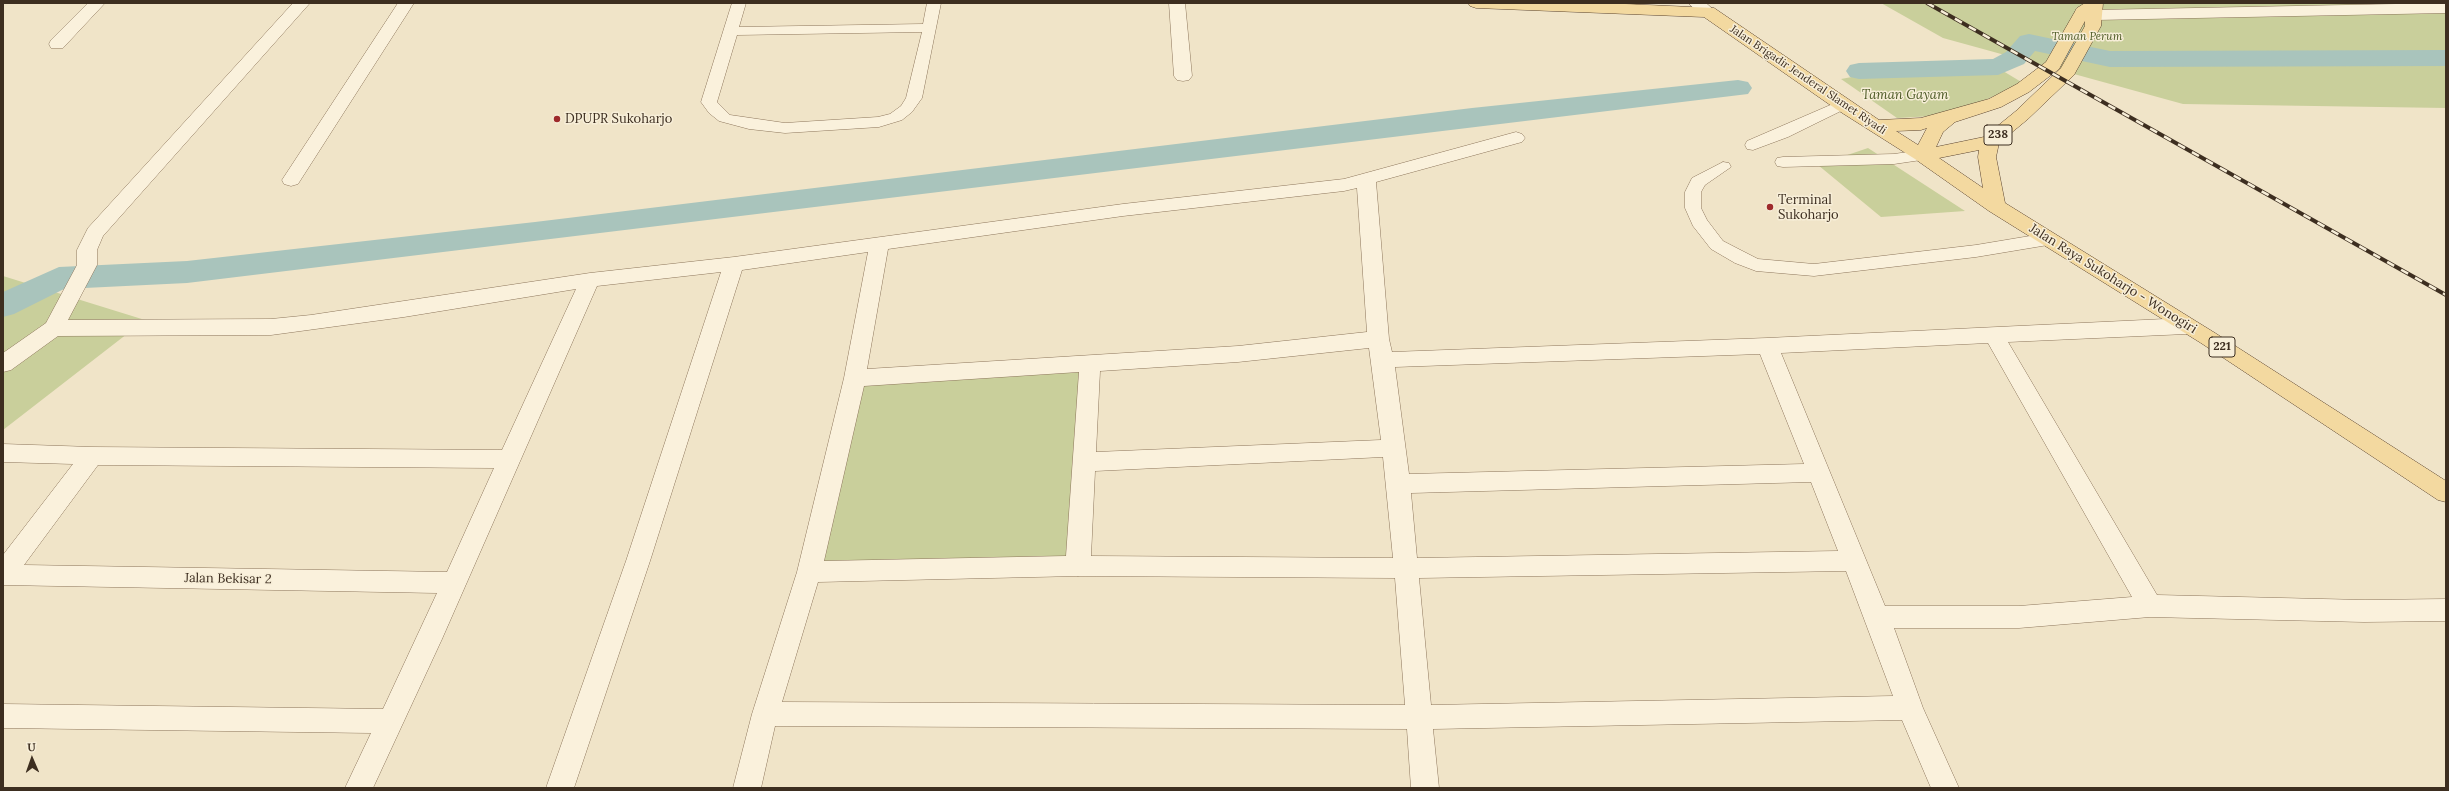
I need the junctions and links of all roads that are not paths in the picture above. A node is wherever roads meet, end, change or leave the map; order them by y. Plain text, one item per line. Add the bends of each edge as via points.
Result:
1 (97, 3) edge
2 (302, 3) edge
3 (406, 3) edge
4 (739, 3) edge
5 (934, 3) edge
6 (1177, 3) edge
7 (1476, 3) edge
8 (1702, 7) edge
9 (2446, 8) edge
10 (2150, 9) edge
11 (2090, 14) edge
12 (930, 28) junction
13 (730, 30) junction
14 (57, 44) dead end
15 (2060, 68) junction
16 (1183, 76) dead end
17 (1842, 105) junction
18 (1949, 118) junction
19 (1874, 126) junction
20 (1516, 138) dead end
21 (1990, 141) junction
22 (1753, 146) dead end
23 (1922, 155) junction
24 (1724, 159) dead end
25 (1784, 162) dead end
26 (291, 180) dead end
27 (1366, 180) junction
28 (1996, 206) junction
29 (2048, 239) junction
30 (879, 244) junction
31 (734, 264) junction
32 (590, 280) junction
33 (2186, 326) junction
34 (54, 328) junction
35 (1992, 334) junction
36 (1378, 339) junction
37 (1767, 346) junction
38 (1383, 360) junction
39 (1090, 363) junction
40 (3, 364) edge
41 (855, 378) junction
42 (1393, 448) junction
43 (3, 453) edge
44 (92, 456) junction
45 (510, 459) junction
46 (1085, 462) junction
47 (1820, 473) junction
48 (1399, 484) junction
49 (2446, 493) edge
50 (1853, 561) junction
51 (1078, 566) junction
52 (1406, 568) junction
53 (809, 572) junction
54 (3, 574) edge
55 (452, 583) junction
56 (2150, 606) junction
57 (2446, 610) edge
58 (1877, 617) junction
59 (1910, 708) junction
60 (765, 714) junction
61 (3, 716) edge
62 (1419, 717) junction
63 (389, 721) junction
64 (358, 788) edge
65 (560, 788) edge
66 (747, 788) edge
67 (1425, 788) edge
68 (1945, 788) edge

1 - 14 street
2 - 34 street via 150,174 104,221 90,242 87,265
3 - 26 street
4 - 13 lane
5 - 12 lane
6 - 16 street
7 - 8 main road
8 - 17 main road, Jalan Brigadir Jenderal Slamet Riyadi
9 - 10 street
10 - 11 street
11 - 15 main road, 238
12 - 13 lane
12 - 13 lane via 914,98 907,109 896,117 879,122 785,128 725,118 714,110 709,102
15 - 18 main road, 238 via 1995,103
15 - 21 main road, 238 via 2022,115
17 - 19 main road, Jalan Brigadir Jenderal Slamet Riyadi
17 - 22 lane
18 - 19 main road via 1921,124
18 - 23 main road, 238 via 1936,129
19 - 23 main road, Jalan Brigadir Jenderal Slamet Riyadi
20 - 27 street
21 - 23 main road, 238
21 - 28 main road via 1987,157
23 - 25 lane via 1894,159
23 - 28 main road, Jalan Raya Sukoharjo - Wonogiri / 221
24 - 29 lane via 1698,182 1693,192 1693,208 1699,222 1717,245 1756,265 1814,270
27 - 30 street via 1322,188 1116,210
27 - 36 street
28 - 29 main road, Jalan Raya Sukoharjo - Wonogiri / 221
29 - 33 main road, Jalan Raya Sukoharjo - Wonogiri / 221
30 - 31 street
30 - 41 street
31 - 32 street
31 - 65 street via 641,554
32 - 34 street via 404,310 270,327
32 - 45 street
33 - 35 street
33 - 49 main road, Jalan Raya Sukoharjo - Wonogiri / 221
34 - 40 street
35 - 37 street
35 - 56 street
36 - 38 street
36 - 39 street via 1238,354
37 - 38 street
37 - 47 street
38 - 42 street
39 - 41 street
39 - 46 street
41 - 53 street
42 - 46 street
42 - 48 street
43 - 44 street
44 - 45 street
44 - 54 street
45 - 55 street
46 - 51 street
47 - 48 street
47 - 50 street
48 - 52 street
50 - 52 street
50 - 58 street
51 - 52 street
51 - 53 street
52 - 62 street
53 - 60 street
54 - 55 street, Jalan Bekisar 2
55 - 63 street via 429,639
56 - 57 street
56 - 58 street via 2019,617
58 - 59 street
59 - 62 street
59 - 68 street
60 - 62 street
60 - 66 street
61 - 63 street
62 - 67 street
63 - 64 street

